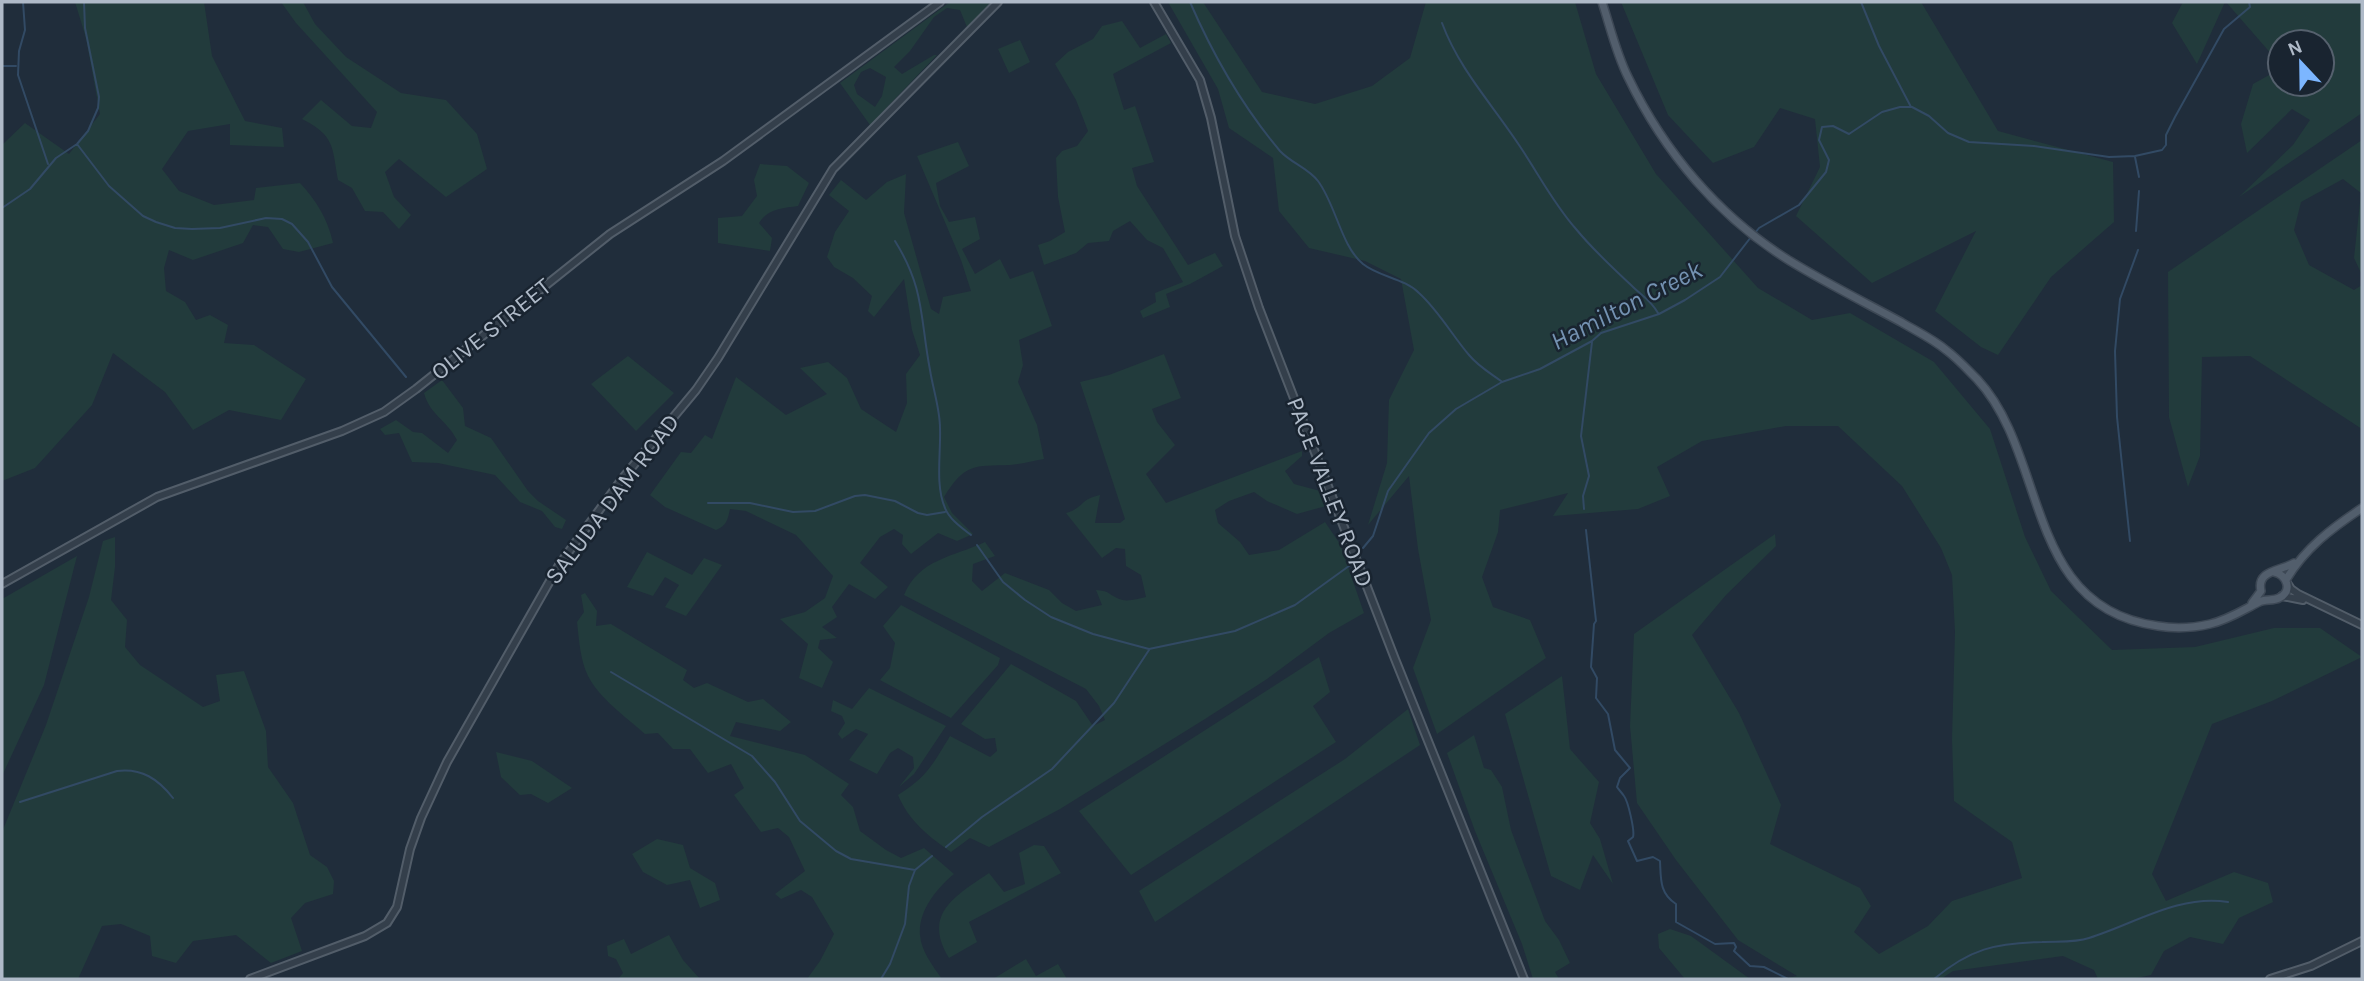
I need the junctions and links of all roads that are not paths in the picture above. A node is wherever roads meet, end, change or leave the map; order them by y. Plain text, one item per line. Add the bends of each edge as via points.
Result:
1 (940, 2) edge
2 (998, 2) edge
3 (1154, 2) edge
4 (1602, 2) edge
5 (2362, 508) edge
6 (2299, 560) junction
7 (2274, 572) junction
8 (2286, 581) junction
9 (2, 584) edge
10 (2261, 591) junction
11 (2282, 596) junction
12 (2273, 599) junction
13 (2315, 603) junction
14 (2244, 610) junction
15 (2362, 625) edge
16 (2362, 941) edge
17 (250, 979) edge
18 (1524, 979) edge
19 (2270, 979) edge

1 - 9 street, OLIVE STREET via 723,161 604,239 384,412 336,434 157,497
2 - 17 street, SALUDA DAM ROAD via 833,169 696,390 559,565 447,762 421,818 397,907 387,923 365,936
3 - 18 street, PACE VALLEY ROAD via 1200,80 1235,236 1259,308
4 - 14 main road via 1627,75 1645,110 1693,179 1752,234 1790,261 1946,349 1978,381 2013,441 2056,554 2086,593 2133,621 2157,626 2214,623
5 - 6 main road via 2325,534
6 - 7 main road
6 - 8 main road
7 - 8 main road
7 - 10 main road via 2261,579
8 - 11 main road
8 - 13 street
10 - 12 main road
10 - 14 main road
11 - 12 main road
11 - 13 street
12 - 14 main road
13 - 15 street
16 - 19 street via 2311,966

